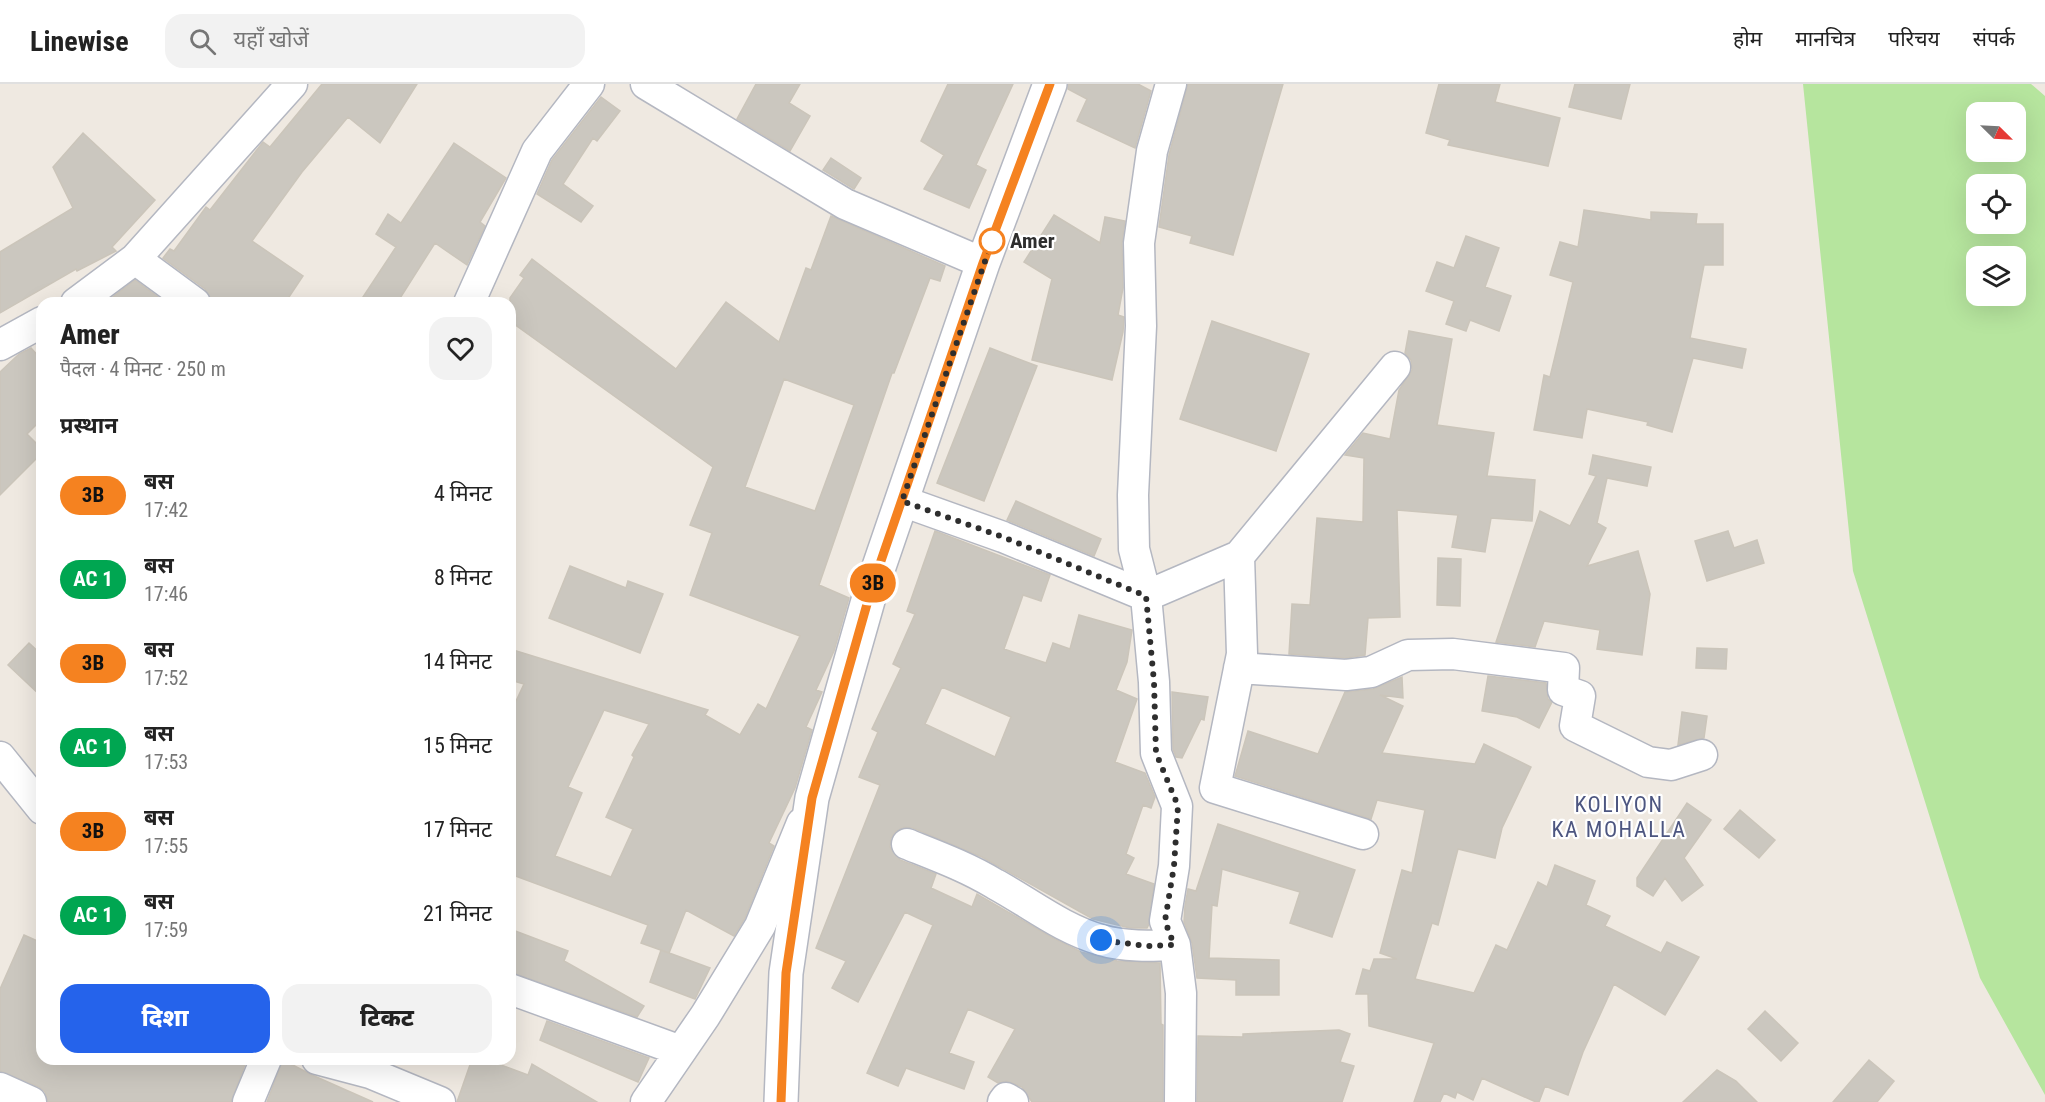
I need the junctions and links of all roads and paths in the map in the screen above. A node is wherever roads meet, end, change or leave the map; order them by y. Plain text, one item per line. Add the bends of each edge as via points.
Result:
1 (292, 84) edge
2 (589, 84) edge
3 (648, 84) edge
4 (1050, 84) edge
5 (1171, 84) edge
6 (135, 259) junction
7 (983, 263) junction
8 (84, 297) edge
9 (187, 297) edge
10 (472, 297) edge
11 (36, 325) edge
12 (0, 345) edge
13 (1395, 367) dead end
14 (902, 501) junction
15 (1239, 556) junction
16 (1146, 596) junction
17 (1239, 668) junction
18 (1702, 755) dead end
19 (0, 757) edge
20 (812, 798) junction
21 (36, 802) edge
22 (1363, 834) dead end
23 (907, 844) dead end
24 (1174, 945) junction
25 (516, 991) edge
26 (681, 1051) junction
27 (263, 1065) edge
28 (340, 1065) edge
29 (0, 1088) edge
30 (31, 1102) edge
31 (248, 1102) edge
32 (440, 1102) edge
33 (646, 1102) edge
34 (781, 1102) edge
35 (1003, 1102) edge
36 (1012, 1102) edge
37 (1180, 1102) edge

1 - 6 street
2 - 10 street via 537,151
3 - 7 street via 845,204
4 - 7 main road
5 - 16 street via 1152,151 1139,243 1141,326 1134,549
6 - 8 street
6 - 9 street
7 - 14 main road
11 - 12 street
13 - 15 street
14 - 16 street via 1003,537
14 - 20 main road via 871,590
15 - 16 street
15 - 17 street
16 - 24 street via 1156,753 1178,806 1165,921
17 - 18 street via 1346,675 1371,672 1408,655 1453,654 1564,668 1563,690 1580,696 1575,726 1648,762 1671,765
17 - 22 street via 1215,788
19 - 21 street
20 - 26 street via 759,926
20 - 34 main road via 786,973
23 - 24 street via 955,863 1050,918 1101,940
24 - 37 street via 1180,993
25 - 26 street
26 - 33 street
27 - 31 street
28 - 32 street
29 - 30 street
35 - 36 street via 1006,1098

